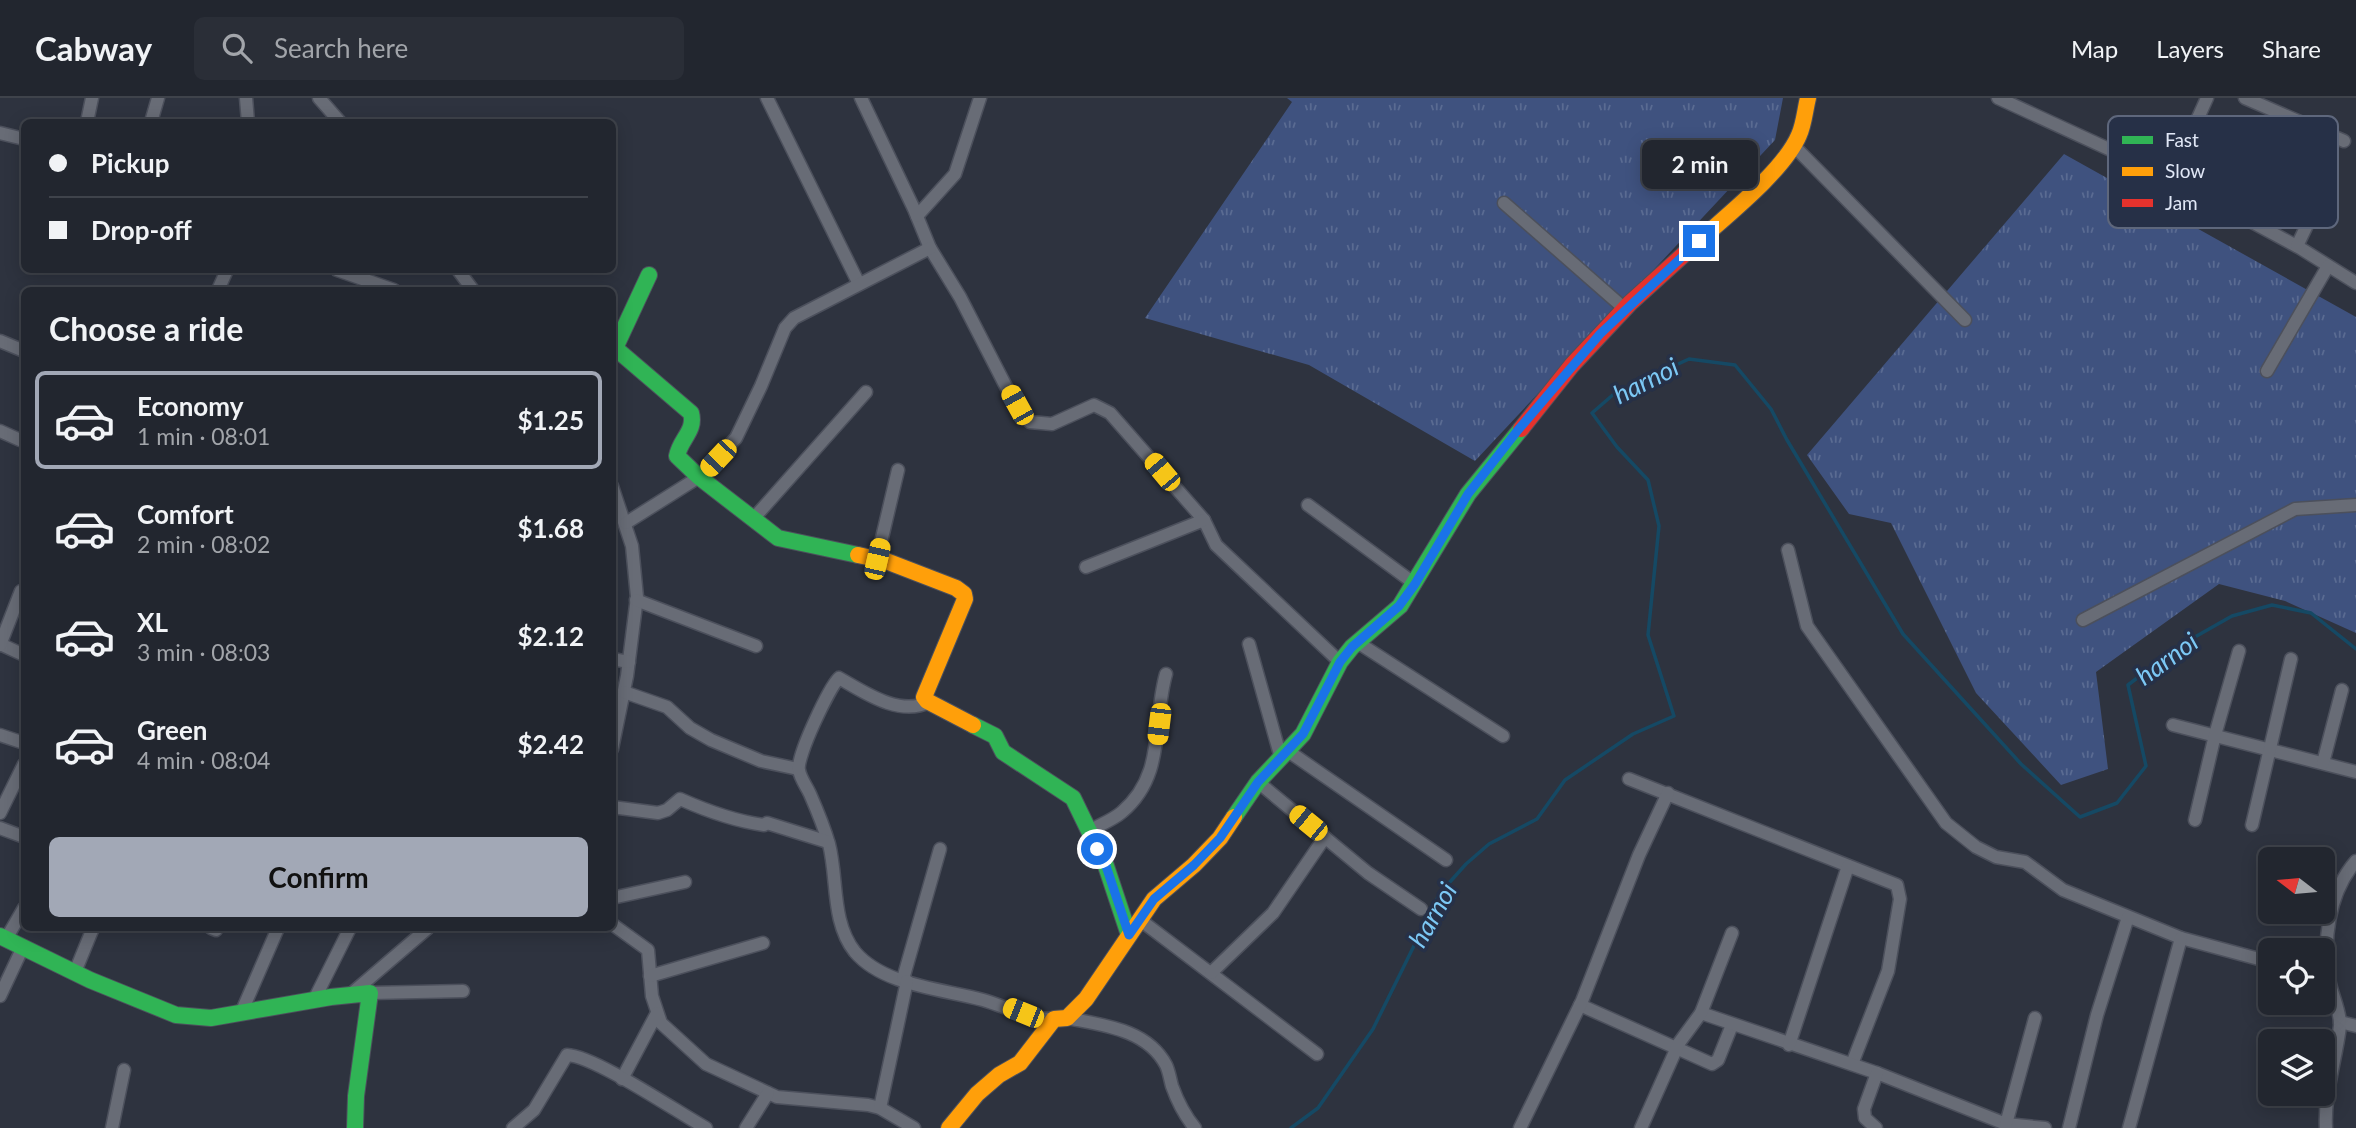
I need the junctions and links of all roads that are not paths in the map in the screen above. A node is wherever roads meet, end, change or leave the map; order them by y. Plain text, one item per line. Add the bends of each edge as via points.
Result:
1 (92, 98) edge
2 (158, 98) edge
3 (246, 98) edge
4 (319, 98) edge
5 (767, 98) edge
6 (861, 98) edge
7 (980, 98) edge
8 (1808, 98) edge
9 (1997, 98) edge
10 (2207, 98) edge
11 (2245, 98) edge
12 (2199, 116) edge
13 (2286, 116) edge
14 (88, 119) edge
15 (152, 119) edge
16 (248, 119) edge
17 (337, 119) edge
18 (0, 132) edge
19 (21, 138) edge
20 (2338, 138) edge
21 (2344, 141) dead end
22 (1793, 145) junction
23 (2108, 149) edge
24 (1504, 203) dead end
25 (917, 216) junction
26 (2264, 228) edge
27 (2306, 228) edge
28 (2297, 246) junction
29 (930, 248) junction
30 (2328, 266) junction
31 (346, 273) edge
32 (649, 275) dead end
33 (2356, 283) edge
34 (859, 284) junction
35 (385, 287) edge
36 (1625, 309) junction
37 (1965, 320) dead end
38 (0, 341) edge
39 (616, 342) edge
40 (616, 349) edge
41 (21, 350) edge
42 (2267, 371) dead end
43 (866, 392) dead end
44 (0, 431) edge
45 (20, 440) dead end
46 (898, 470) dead end
47 (699, 477) junction
48 (616, 496) edge
49 (1308, 505) dead end
50 (2356, 505) edge
51 (754, 518) junction
52 (1204, 520) junction
53 (626, 523) junction
54 (1788, 550) dead end
55 (877, 559) junction
56 (1086, 567) dead end
57 (1415, 584) junction
58 (21, 593) edge
59 (636, 600) junction
60 (2083, 620) dead end
61 (1357, 642) junction
62 (1249, 644) dead end
63 (0, 645) edge
64 (756, 646) dead end
65 (2239, 651) dead end
66 (21, 654) edge
67 (2291, 659) dead end
68 (616, 660) edge
69 (629, 662) junction
70 (1340, 662) junction
71 (1166, 674) dead end
72 (2342, 690) dead end
73 (624, 692) junction
74 (929, 702) junction
75 (2173, 724) dead end
76 (616, 730) edge
77 (0, 735) edge
78 (2215, 735) junction
79 (1503, 736) dead end
80 (21, 742) edge
81 (2269, 749) junction
82 (1284, 754) junction
83 (2323, 763) junction
84 (798, 769) junction
85 (21, 770) edge
86 (2356, 772) edge
87 (1629, 779) dead end
88 (1258, 782) junction
89 (1668, 793) junction
90 (616, 808) edge
91 (0, 813) edge
92 (2195, 820) dead end
93 (2252, 825) dead end
94 (0, 828) edge
95 (1089, 831) junction
96 (21, 835) edge
97 (1325, 837) junction
98 (828, 842) junction
99 (940, 849) dead end
100 (1446, 860) dead end
101 (2356, 861) edge
102 (1848, 866) junction
103 (685, 882) dead end
104 (616, 897) edge
105 (1421, 909) dead end
106 (21, 912) edge
107 (2129, 917) junction
108 (1139, 919) junction
109 (616, 928) edge
110 (92, 931) edge
111 (277, 931) edge
112 (348, 931) edge
113 (424, 931) edge
114 (1732, 933) dead end
115 (1129, 935) junction
116 (3, 937) edge
117 (2181, 938) junction
118 (2328, 938) edge
119 (763, 943) dead end
120 (23, 947) junction
121 (2258, 959) edge
122 (75, 972) junction
123 (1211, 973) junction
124 (650, 976) junction
125 (905, 980) junction
126 (463, 991) dead end
127 (370, 993) junction
128 (351, 994) junction
129 (0, 996) edge
130 (314, 1000) junction
131 (1580, 1005) junction
132 (2335, 1008) edge
133 (242, 1011) junction
134 (657, 1013) junction
135 (1701, 1013) junction
136 (1061, 1018) junction
137 (2035, 1018) dead end
138 (2340, 1022) junction
139 (1732, 1025) junction
140 (2356, 1026) edge
141 (1789, 1045) junction
142 (1675, 1049) junction
143 (1317, 1054) dead end
144 (1852, 1064) junction
145 (124, 1070) dead end
146 (1877, 1073) junction
147 (622, 1079) junction
148 (768, 1093) junction
149 (880, 1108) junction
150 (2006, 1124) junction
151 (113, 1128) edge
152 (355, 1128) edge
153 (513, 1128) edge
154 (706, 1128) edge
155 (746, 1128) edge
156 (914, 1128) edge
157 (949, 1128) edge
158 (1195, 1128) edge
159 (1520, 1128) edge
160 (1641, 1128) edge
161 (1876, 1128) edge
162 (2045, 1128) edge
163 (2069, 1128) edge
164 (2129, 1128) edge
165 (2326, 1128) edge

1 - 14 street
2 - 15 street
3 - 16 street
4 - 17 street
5 - 34 street
6 - 25 street
7 - 25 street via 955,174
8 - 22 street
9 - 23 street
10 - 12 street
11 - 13 street
18 - 19 street
20 - 21 street
22 - 36 street via 1748,197
22 - 37 street
24 - 36 street
25 - 29 street
26 - 28 street
27 - 28 street
28 - 30 street
29 - 34 street
29 - 52 street via 1030,422 1052,424 1094,405 1110,412
30 - 33 street
30 - 42 street
31 - 35 street
32 - 39 street
34 - 47 street via 794,318 785,328 736,438
36 - 57 street via 1572,365 1468,494
38 - 41 street
40 - 47 street via 691,413 693,428 677,456
43 - 51 street
44 - 45 street
46 - 55 street
47 - 51 street
47 - 53 street
48 - 53 street
49 - 57 street
50 - 60 street via 2295,509
51 - 55 street via 778,538
52 - 56 street
52 - 70 street via 1216,545
53 - 59 street
54 - 107 street via 1807,626 1946,823 1976,847 1996,857 2025,862 2063,890
55 - 74 street via 964,594 924,697
57 - 61 street via 1399,606
58 - 63 street
59 - 64 street
59 - 69 street
61 - 70 street
61 - 79 street
62 - 82 street
63 - 66 street
65 - 78 street
67 - 81 street
68 - 69 street
69 - 73 street
70 - 82 street via 1303,734
71 - 95 street via 1154,763 1122,813
72 - 83 street
73 - 76 street
73 - 84 street via 667,707 710,740 761,761
74 - 84 street via 881,702 836,679
74 - 95 street via 995,736 1003,752 1073,798
75 - 78 street
77 - 80 street
78 - 81 street
78 - 92 street
81 - 83 street
81 - 93 street
82 - 88 street
82 - 100 street
83 - 86 street
84 - 98 street
85 - 91 street
87 - 89 street
88 - 97 street
88 - 108 street via 1220,838 1154,899
89 - 102 street
89 - 131 street
90 - 98 street via 659,813 680,799 711,813 767,823
94 - 96 street
95 - 115 street
97 - 105 street
97 - 123 street via 1273,914
98 - 125 street via 837,913 854,950 871,966
99 - 125 street
101 - 118 street via 2332,905
102 - 141 street
102 - 144 street via 1900,889 1888,971
103 - 104 street
106 - 116 street
107 - 117 street
107 - 163 street via 2097,1015
108 - 115 street
108 - 123 street
109 - 124 street via 648,950
110 - 122 street
111 - 133 street
112 - 130 street
113 - 128 street
114 - 135 street
115 - 136 street via 1086,999
116 - 120 street
117 - 121 street
117 - 164 street
119 - 124 street
120 - 122 street
120 - 129 street
122 - 133 street via 176,1015 211,1018
123 - 143 street
124 - 134 street
125 - 136 street via 987,1001 1038,1020
125 - 149 street
126 - 127 street
127 - 128 street
127 - 152 street
128 - 130 street
130 - 133 street
131 - 142 street
131 - 159 street
132 - 138 street
134 - 147 street
134 - 148 street via 661,1023 706,1063
135 - 139 street
135 - 142 street
136 - 157 street via 1020,1063 977,1094
136 - 158 street via 1132,1033 1155,1051
137 - 150 street
138 - 140 street
138 - 165 street
139 - 141 street
139 - 142 street via 1718,1060 1712,1064
141 - 144 street
142 - 160 street
144 - 146 street
145 - 151 street
146 - 150 street
146 - 161 street via 1864,1109 1865,1118
147 - 153 street via 567,1055 534,1110
147 - 154 street
148 - 149 street
148 - 155 street
149 - 156 street
150 - 162 street

